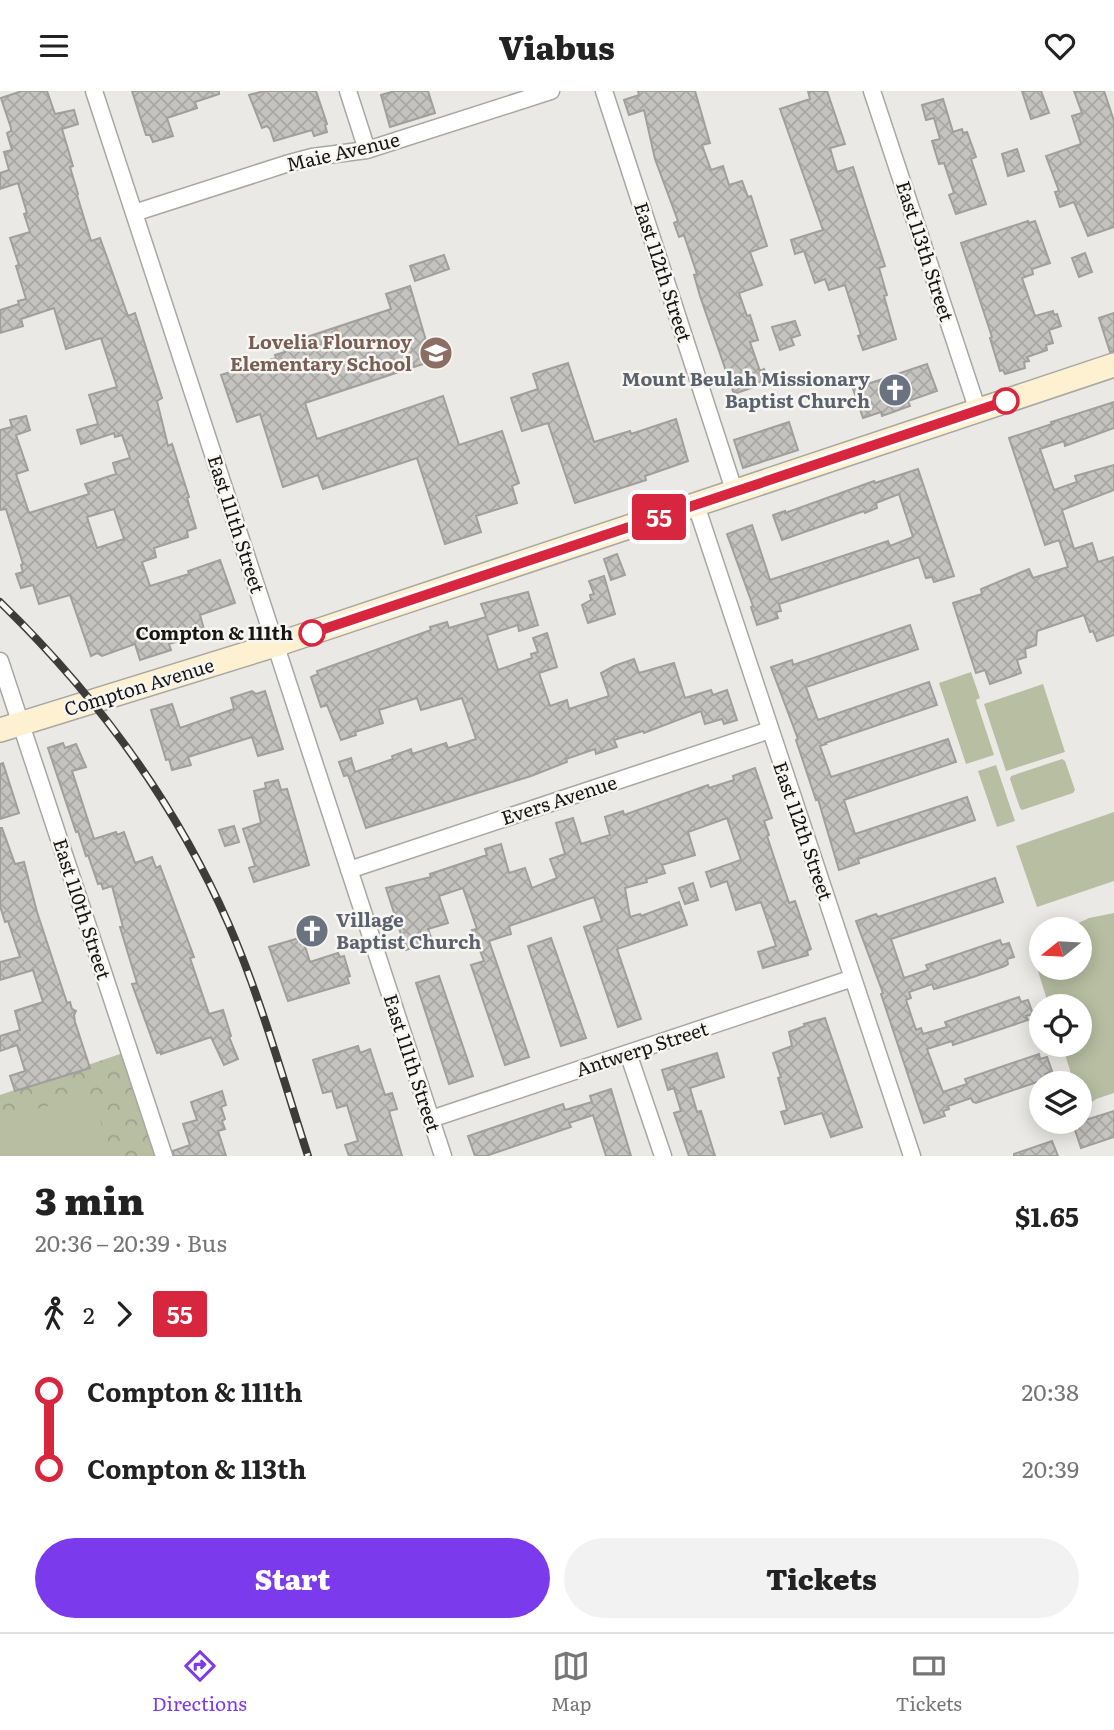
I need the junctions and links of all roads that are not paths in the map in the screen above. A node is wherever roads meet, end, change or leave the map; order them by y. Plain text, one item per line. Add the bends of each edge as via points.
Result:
1 (94, 91) edge
2 (348, 91) edge
3 (551, 91) edge
4 (604, 91) edge
5 (872, 91) edge
6 (368, 150) junction
7 (134, 213) junction
8 (1114, 365) edge
9 (978, 411) junction
10 (735, 493) junction
11 (696, 505) junction
12 (275, 645) junction
13 (0, 661) edge
14 (11, 727) edge
15 (770, 730) junction
16 (349, 870) junction
17 (853, 978) junction
18 (628, 1053) junction
19 (431, 1119) junction
20 (164, 1156) edge
21 (443, 1156) edge
22 (663, 1156) edge
23 (912, 1156) edge

1 - 7 street, East 111th Street
2 - 6 street
3 - 6 street, Maie Avenue
4 - 10 street, East 112th Street
5 - 9 street, East 113th Street
6 - 7 street, Maie Avenue via 286,164
7 - 12 street, East 111th Street
8 - 9 main road, Compton Avenue
9 - 10 main road, Compton Avenue
10 - 11 main road, Compton Avenue
11 - 12 main road, Compton Avenue
11 - 15 street, East 112th Street
12 - 14 main road, Compton Avenue
12 - 16 street, East 111th Street
13 - 14 street, East 110th Street
14 - 20 street, East 110th Street
15 - 16 street, Evers Avenue
15 - 17 street, East 112th Street
16 - 19 street, East 111th Street
17 - 18 street, Antwerp Street
17 - 23 street, East 112th Street
18 - 19 street, Antwerp Street
18 - 22 street
19 - 21 street, East 111th Street

